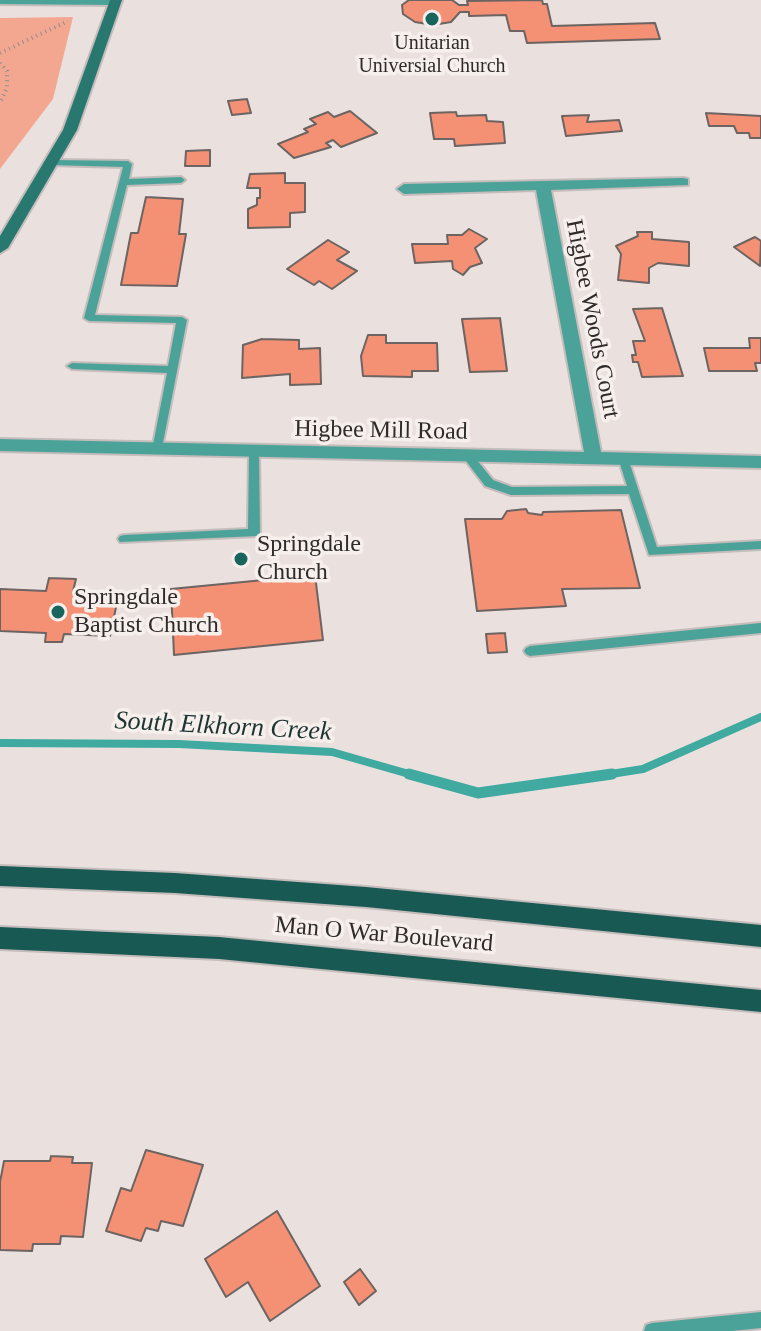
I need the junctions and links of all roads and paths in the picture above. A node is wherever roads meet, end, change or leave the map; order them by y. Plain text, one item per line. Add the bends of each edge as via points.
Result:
1 (0, 0) edge
2 (116, 1) edge
3 (67, 21) dead end
4 (0, 53) edge
5 (0, 63) edge
6 (0, 103) edge
7 (53, 163) junction
8 (181, 180) dead end
9 (124, 182) junction
10 (683, 182) dead end
11 (543, 186) junction
12 (404, 189) dead end
13 (1, 245) edge
14 (72, 366) dead end
15 (172, 370) junction
16 (0, 445) edge
17 (157, 450) junction
18 (254, 452) junction
19 (468, 457) junction
20 (594, 460) junction
21 (624, 461) junction
22 (761, 462) edge
23 (633, 490) junction
24 (124, 539) dead end
25 (761, 545) edge
26 (761, 628) edge
27 (530, 651) dead end
28 (0, 876) edge
29 (761, 936) edge
30 (0, 938) edge
31 (761, 1001) edge
32 (761, 1320) edge
33 (652, 1331) edge

1 - 2 street
2 - 7 main road via 86,91
3 - 4 path
5 - 6 path via 7,71
7 - 9 lane via 128,164
7 - 13 main road
8 - 9 lane
9 - 15 lane via 89,318 182,320
10 - 11 street, Higbee Woods Court
11 - 12 street, Higbee Woods Court
11 - 20 street, Higbee Woods Court
14 - 15 lane
15 - 17 lane
16 - 17 street, Higbee Mill Road
17 - 18 street, Higbee Mill Road
18 - 19 street, Higbee Mill Road
18 - 24 lane via 254,533
19 - 20 street, Higbee Mill Road
19 - 23 lane via 489,483 511,491
20 - 21 street, Higbee Mill Road
21 - 22 street, Higbee Mill Road
21 - 23 lane
23 - 25 lane via 653,552
26 - 27 lane
28 - 29 main road, Man O War Boulevard via 366,897
30 - 31 main road, Man O War Boulevard via 219,948
32 - 33 lane

